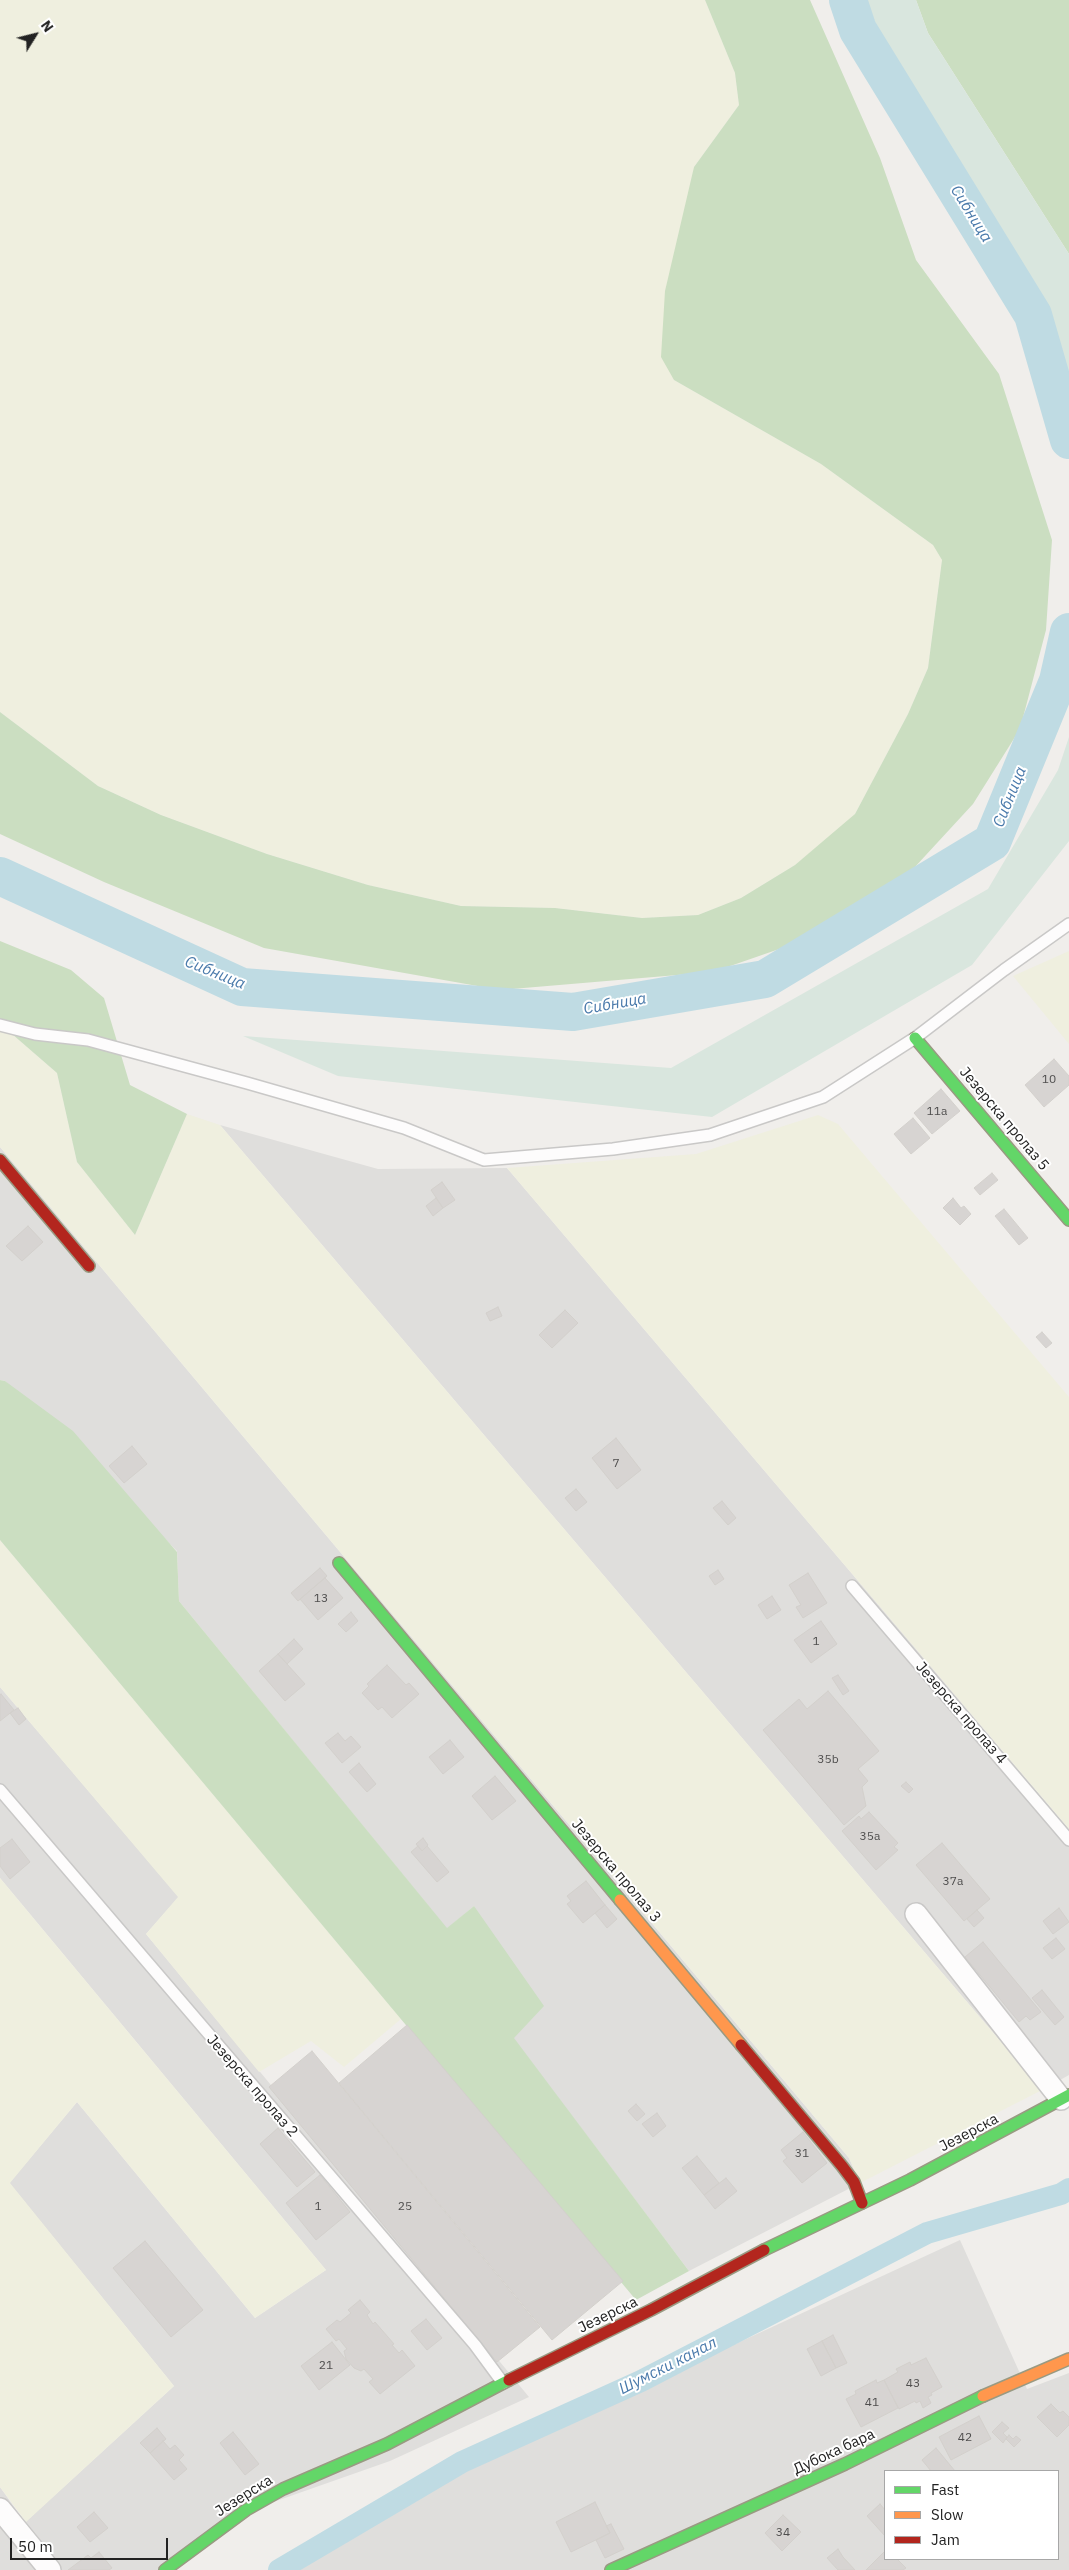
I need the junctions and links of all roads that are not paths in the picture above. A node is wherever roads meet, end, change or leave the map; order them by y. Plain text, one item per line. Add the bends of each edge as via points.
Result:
1 (1069, 924) edge
2 (0, 1025) edge
3 (915, 1038) junction
4 (0, 1160) edge
5 (1069, 1220) edge
6 (89, 1266) dead end
7 (339, 1563) dead end
8 (852, 1586) dead end
9 (0, 1790) edge
10 (1069, 1840) edge
11 (916, 1914) dead end
12 (1065, 2097) edge
13 (862, 2202) junction
14 (1069, 2359) edge
15 (503, 2383) junction
16 (0, 2508) edge
17 (50, 2570) edge
18 (165, 2570) edge
19 (611, 2570) edge

1 - 3 lane
2 - 3 lane via 35,1034 88,1040 246,1083 404,1128 484,1160 613,1149 710,1135 823,1097
3 - 5 street, Језерска пролаз 5
4 - 6 street
7 - 13 street, Језерска пролаз 3 via 842,2166 854,2182
8 - 10 lane, Језерска пролаз 4
9 - 15 lane, Језерска пролаз 2 via 475,2345
11 - 12 street
12 - 13 street, Језерска via 999,2134
13 - 15 street, Језерска
14 - 19 street, Дубока бара
15 - 18 street, Језерска via 386,2444 283,2489 246,2510
16 - 17 street

